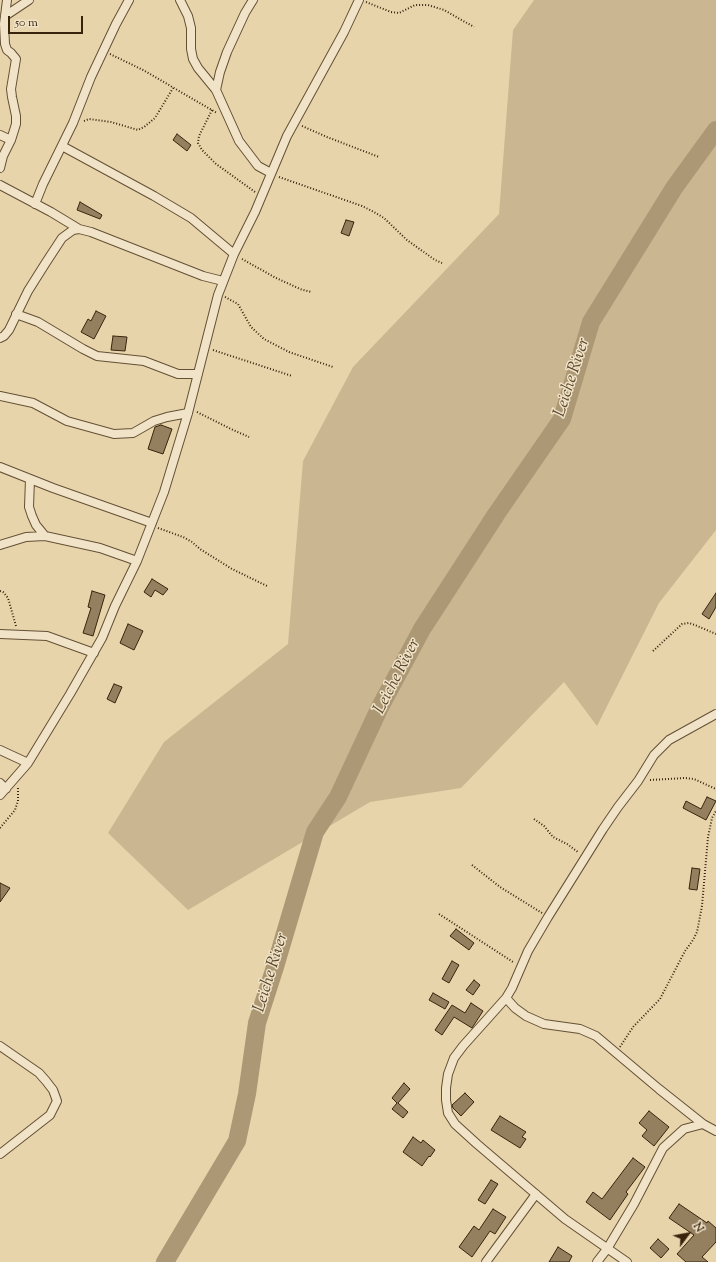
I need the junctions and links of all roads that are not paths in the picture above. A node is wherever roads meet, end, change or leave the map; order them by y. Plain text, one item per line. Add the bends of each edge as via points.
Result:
1 (7, 0) edge
2 (29, 0) edge
3 (129, 0) edge
4 (180, 0) edge
5 (253, 0) edge
6 (360, 0) edge
7 (5, 16) junction
8 (216, 90) junction
9 (0, 135) edge
10 (11, 140) junction
11 (62, 146) junction
12 (0, 168) edge
13 (271, 173) junction
14 (0, 184) edge
15 (35, 204) junction
16 (79, 229) junction
17 (234, 254) junction
18 (223, 281) junction
19 (16, 314) junction
20 (0, 338) edge
21 (198, 374) junction
22 (0, 396) edge
23 (188, 411) junction
24 (0, 467) edge
25 (30, 479) junction
26 (151, 525) junction
27 (45, 536) junction
28 (0, 545) edge
29 (136, 561) junction
30 (0, 634) edge
31 (94, 652) junction
32 (716, 714) edge
33 (0, 750) edge
34 (28, 762) junction
35 (2, 789) edge
36 (506, 998) junction
37 (0, 1046) edge
38 (703, 1124) junction
39 (716, 1131) edge
40 (0, 1154) edge
41 (536, 1194) junction
42 (607, 1249) junction
43 (486, 1262) edge
44 (597, 1262) edge
45 (627, 1262) edge

1 - 7 street
2 - 7 street
3 - 11 street via 91,77
4 - 8 street via 188,16 193,59
5 - 8 street via 227,52
6 - 13 street via 287,136
7 - 10 street via 5,44 16,59 11,93 16,124
8 - 13 street via 239,141 258,166
9 - 10 street
10 - 12 street
11 - 15 street
11 - 17 street via 191,218
13 - 17 street
14 - 15 street
15 - 16 street
16 - 18 street via 203,276
16 - 19 street via 69,232 62,238
17 - 18 street
18 - 21 street
19 - 20 street via 9,330
19 - 21 street via 38,322 97,356 144,361 178,374
21 - 23 street
22 - 23 street via 33,403 67,421 114,434 133,433 154,421
23 - 26 street via 164,492
24 - 25 street
25 - 26 street
25 - 27 street via 29,508 36,525
26 - 29 street
27 - 28 street via 26,537
27 - 29 street via 100,548
29 - 31 street
30 - 31 street via 47,636
31 - 34 street
32 - 36 street via 669,740 658,749 548,916
33 - 34 street
34 - 35 street
36 - 38 street via 526,1016 544,1024 580,1029 596,1036
36 - 41 street via 454,1058 448,1074 446,1100 448,1113 455,1124
37 - 40 street via 39,1073 57,1101 50,1115
38 - 39 street
38 - 42 street via 684,1129 663,1148
41 - 42 street via 564,1219
41 - 43 street
42 - 44 street
42 - 45 street

